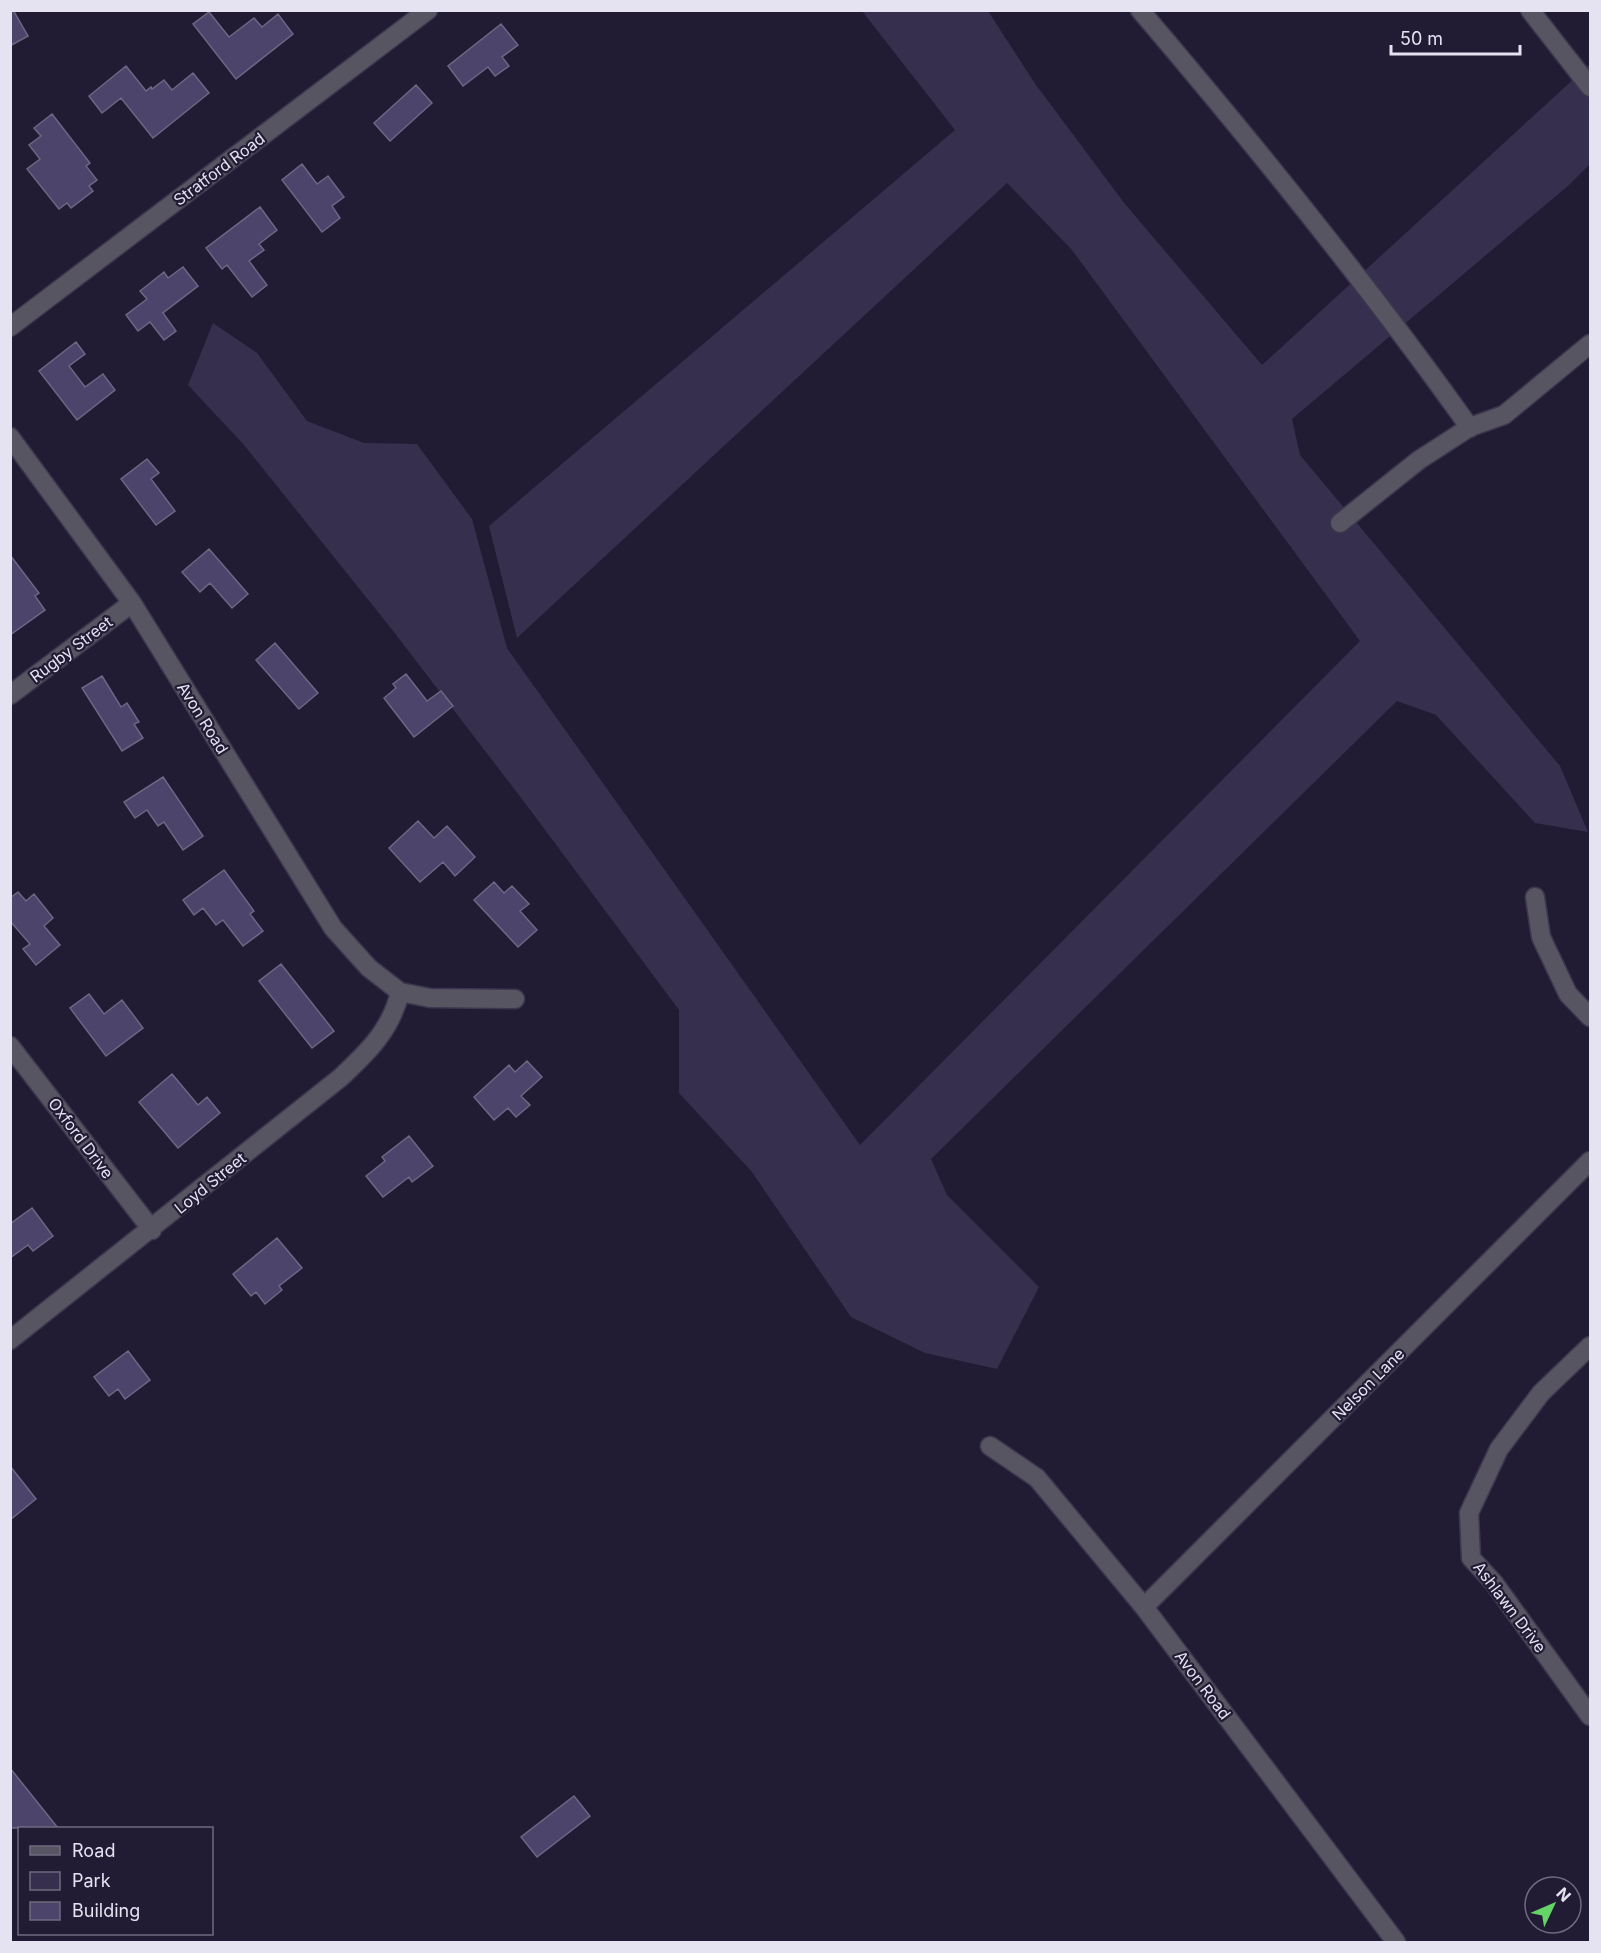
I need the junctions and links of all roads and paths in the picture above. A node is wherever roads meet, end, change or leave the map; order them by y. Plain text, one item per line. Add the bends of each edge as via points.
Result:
1 (428, 10) edge
2 (1140, 10) edge
3 (1530, 10) edge
4 (1590, 87) edge
5 (10, 327) edge
6 (1590, 344) edge
7 (1470, 428) junction
8 (10, 437) edge
9 (1340, 523) dead end
10 (132, 603) junction
11 (10, 695) edge
12 (1535, 897) dead end
13 (400, 992) junction
14 (515, 999) dead end
15 (1590, 1017) edge
16 (10, 1046) edge
17 (1590, 1161) edge
18 (152, 1230) junction
19 (10, 1340) edge
20 (1590, 1346) edge
21 (990, 1446) dead end
22 (1144, 1607) junction
23 (1590, 1716) edge
24 (1396, 1942) edge

1 - 5 street, Stratford Road
2 - 7 street via 1224,109 1418,355
3 - 4 street
6 - 7 street via 1504,415
7 - 9 street via 1419,460
8 - 10 street, Avon Road
10 - 11 street, Rugby Street
10 - 13 street, Avon Road via 333,928 369,968
12 - 15 street via 1541,937 1568,994
13 - 14 street, Avon Road via 430,998
13 - 18 street, Loyd Street via 395,1011 373,1047
16 - 18 street, Oxford Drive
17 - 22 street, Nelson Lane
18 - 19 street, Loyd Street
20 - 23 street, Ashlawn Drive via 1540,1393 1499,1449 1469,1514 1472,1558
21 - 22 street, Avon Road via 1037,1478
22 - 24 street, Avon Road

